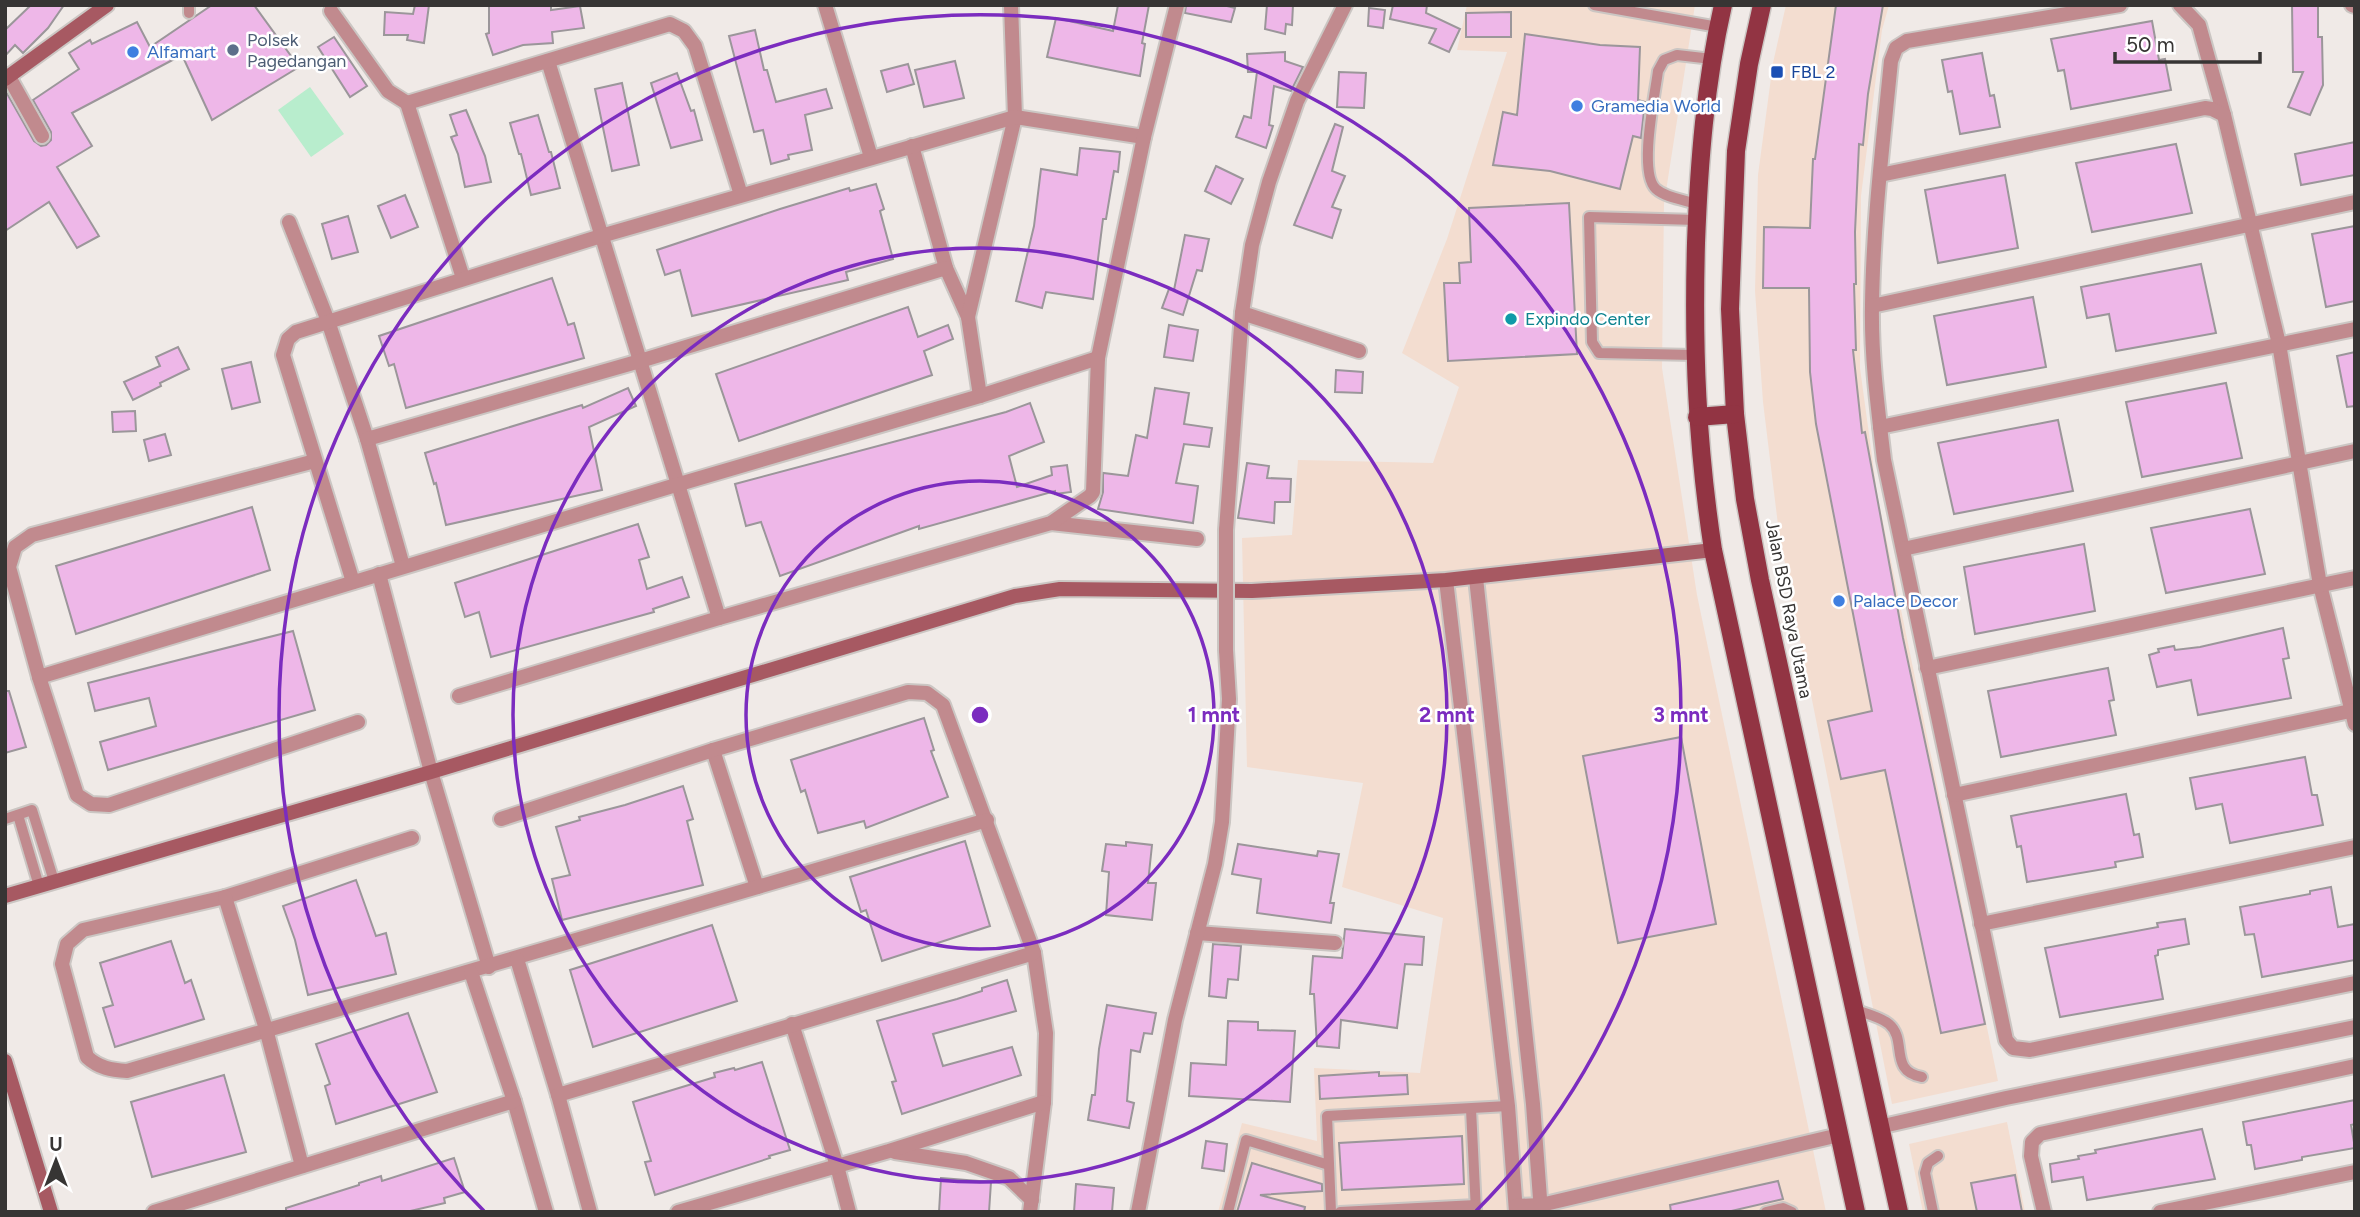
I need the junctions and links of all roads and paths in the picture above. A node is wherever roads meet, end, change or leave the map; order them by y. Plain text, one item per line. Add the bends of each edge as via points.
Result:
1 (107, 5) edge
2 (825, 5) edge
3 (1011, 5) edge
4 (1177, 5) edge
5 (1345, 5) edge
6 (1594, 5) edge
7 (1723, 5) edge
8 (1762, 5) edge
9 (2120, 5) edge
10 (2180, 5) edge
11 (331, 11) dead end
12 (1718, 27) junction
13 (1712, 59) junction
14 (548, 61) junction
15 (7, 78) edge
16 (407, 103) junction
17 (2224, 115) junction
18 (1015, 117) junction
19 (42, 136) dead end
20 (1144, 137) junction
21 (912, 146) junction
22 (871, 157) junction
23 (1880, 174) junction
24 (741, 195) junction
25 (2355, 202) edge
26 (1697, 212) junction
27 (289, 222) dead end
28 (2250, 225) junction
29 (601, 236) junction
30 (946, 268) junction
31 (463, 278) junction
32 (1872, 306) junction
33 (1242, 313) junction
34 (968, 317) junction
35 (328, 321) junction
36 (2355, 329) edge
37 (2279, 344) junction
38 (1359, 352) dead end
39 (1694, 355) junction
40 (1098, 358) junction
41 (640, 361) junction
42 (980, 396) junction
43 (1735, 414) junction
44 (1697, 417) junction
45 (1880, 427) junction
46 (367, 439) junction
47 (2355, 451) edge
48 (316, 461) junction
49 (2299, 463) junction
50 (676, 485) junction
51 (1051, 523) junction
52 (1197, 539) dead end
53 (1903, 549) junction
54 (1713, 550) junction
55 (403, 566) junction
56 (379, 574) junction
57 (1476, 578) junction
58 (2355, 578) edge
59 (1446, 580) junction
60 (353, 582) junction
61 (2320, 585) junction
62 (719, 618) junction
63 (1927, 668) junction
64 (39, 677) junction
65 (459, 696) dead end
66 (2354, 715) edge
67 (358, 722) dead end
68 (713, 750) junction
69 (430, 772) junction
70 (1954, 795) junction
71 (18, 815) junction
72 (5, 819) edge
73 (501, 819) dead end
74 (987, 820) junction
75 (412, 838) dead end
76 (2355, 847) edge
77 (54, 881) junction
78 (39, 886) junction
79 (757, 887) junction
80 (5, 896) edge
81 (225, 897) junction
82 (1981, 924) junction
83 (1197, 933) junction
84 (1335, 943) dead end
85 (1034, 953) junction
86 (517, 959) junction
87 (489, 967) junction
88 (471, 972) junction
89 (2355, 983) edge
90 (1853, 1009) junction
91 (792, 1024) junction
92 (2355, 1027) edge
93 (266, 1029) junction
94 (5, 1061) edge
95 (2355, 1066) edge
96 (1922, 1077) dead end
97 (558, 1095) junction
98 (514, 1101) junction
99 (1044, 1102) junction
100 (1508, 1106) junction
101 (1471, 1109) junction
102 (1879, 1127) junction
103 (1839, 1135) junction
104 (889, 1151) junction
105 (1938, 1156) dead end
106 (1329, 1165) junction
107 (302, 1166) junction
108 (837, 1166) junction
109 (2355, 1172) edge
110 (1031, 1206) edge
111 (1476, 1208) edge
112 (1541, 1208) edge
113 (1516, 1209) edge
114 (51, 1212) edge
115 (154, 1212) edge
116 (547, 1212) edge
117 (590, 1212) edge
118 (678, 1212) edge
119 (849, 1212) edge
120 (1138, 1212) edge
121 (1228, 1212) edge
122 (1331, 1212) edge
123 (1340, 1212) edge
124 (1766, 1212) edge
125 (1792, 1212) edge
126 (1856, 1212) edge
127 (1899, 1212) edge
128 (1933, 1212) edge
129 (2044, 1212) edge
130 (2160, 1212) edge

1 - 15 street
2 - 22 street
3 - 18 street
4 - 20 street
5 - 33 street via 1297,101 1269,182 1252,245
6 - 12 lane
7 - 12 main road
8 - 43 main road, Jalan BSD Raya Utama via 1736,151 1730,309
9 - 23 street via 1907,41 1896,48
10 - 17 street via 2199,25
11 - 16 street via 388,92
12 - 13 main road
13 - 26 main road via 1700,142
13 - 26 lane via 1677,55 1664,61 1658,71 1648,155 1648,177 1654,188
14 - 16 street
14 - 24 street via 670,24 684,32 695,46
14 - 29 street
15 - 19 street
16 - 31 street
17 - 23 street via 2205,108
17 - 28 street
18 - 20 street
18 - 21 street
18 - 34 street
20 - 40 street
21 - 22 street
21 - 30 street
22 - 24 street
23 - 32 street
24 - 29 street
25 - 28 street
26 - 39 main road
26 - 39 lane via 1589,217 1595,348 1599,353
27 - 35 street
28 - 32 street
28 - 37 street
29 - 31 street
29 - 41 street
30 - 34 street
30 - 41 street
31 - 35 street
32 - 45 street
33 - 38 street
33 - 83 street, bridge via 1226,530 1229,699 1222,822
34 - 42 street
35 - 46 street
35 - 48 street via 296,332 288,339 283,355
36 - 37 street
37 - 45 street
37 - 49 street
39 - 44 main road
40 - 42 street
40 - 51 street via 1093,492
41 - 46 street
41 - 50 street
42 - 50 street
43 - 44 main road
43 - 90 main road, Jalan BSD Raya Utama via 1760,579
44 - 54 main road
45 - 53 street
46 - 55 street
47 - 49 street
48 - 60 street
48 - 64 street via 32,535 15,547 9,567
49 - 53 street
49 - 61 street
50 - 55 street
50 - 62 street
51 - 52 street
51 - 62 street
53 - 63 street
54 - 57 street
54 - 103 main road
55 - 56 street
56 - 60 street
56 - 69 street
57 - 59 street
57 - 112 street via 1534,1104
58 - 61 street
59 - 69 street via 1252,591 1060,589 1015,596
59 - 100 street
60 - 64 street
61 - 63 street
61 - 66 street
62 - 65 street
63 - 70 street
64 - 67 street via 77,795 91,804 109,805
66 - 70 street
68 - 73 street
68 - 74 street via 908,692 927,693 943,705
68 - 79 street
69 - 77 street
69 - 87 street
70 - 82 street
71 - 72 lane
71 - 77 lane via 32,810
71 - 78 lane
74 - 79 street
74 - 85 street
75 - 81 street
76 - 82 street
77 - 78 street
78 - 80 street
79 - 86 street
81 - 93 street
81 - 93 street via 83,930 67,944 62,964 87,1056 95,1064 127,1071
82 - 89 street via 2006,1040 2013,1048 2031,1050
83 - 84 street
83 - 120 street via 1175,1020
85 - 91 street
85 - 99 street via 1045,1033
86 - 87 street
86 - 97 street
87 - 88 street
88 - 93 street
88 - 98 street
90 - 96 lane via 1889,1023 1903,1067
90 - 102 main road, Jalan BSD Raya Utama
91 - 97 street
91 - 108 street
92 - 102 street
93 - 107 street
94 - 114 street
95 - 129 street via 2040,1134 2032,1142 2031,1156
97 - 117 street
98 - 107 street
98 - 116 street
99 - 104 street
99 - 110 street
100 - 101 lane
100 - 113 street
101 - 106 lane via 1327,1116
101 - 111 lane
102 - 127 main road, Jalan BSD Raya Utama
103 - 112 street
103 - 126 main road
104 - 108 street
104 - 110 street via 966,1163 1009,1178
105 - 128 lane via 1928,1163 1926,1173
106 - 121 lane via 1246,1140
106 - 122 lane
107 - 115 street
108 - 118 street
108 - 119 street
109 - 130 street
111 - 123 lane
112 - 113 street
124 - 125 lane via 1783,1208

